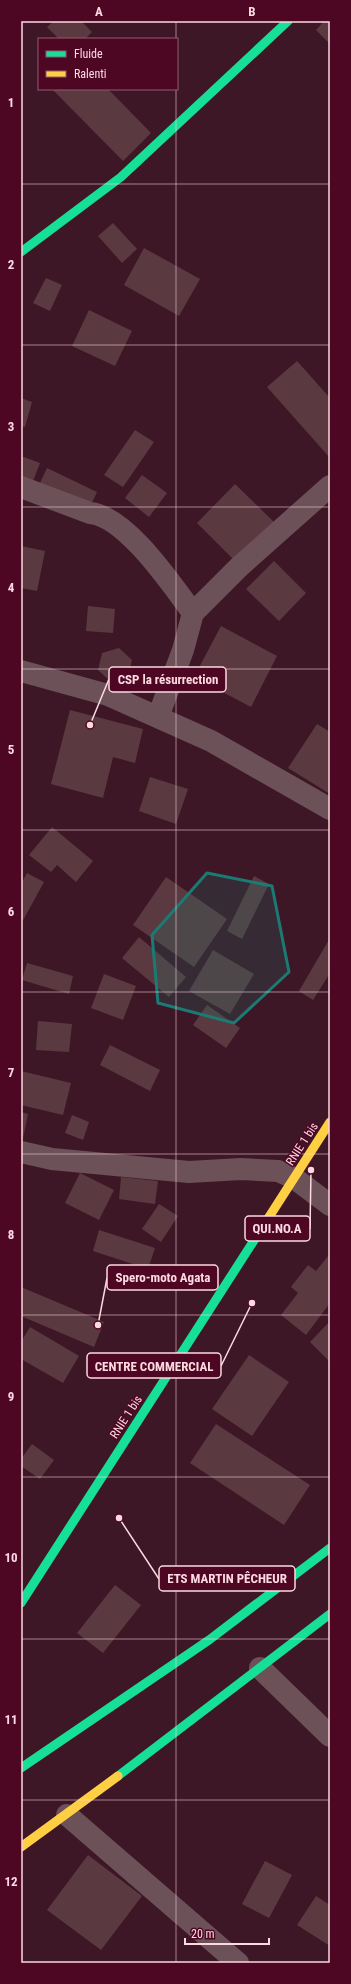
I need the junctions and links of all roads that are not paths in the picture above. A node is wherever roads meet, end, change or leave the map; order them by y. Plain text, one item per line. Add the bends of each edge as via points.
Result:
1 (288, 21) edge
2 (21, 252) edge
3 (330, 486) edge
4 (21, 487) edge
5 (193, 613) junction
6 (21, 671) edge
7 (158, 717) junction
8 (330, 809) edge
9 (330, 1122) edge
10 (21, 1152) edge
11 (294, 1178) junction
12 (330, 1205) edge
13 (330, 1548) edge
14 (21, 1603) edge
15 (330, 1614) edge
16 (260, 1668) junction
17 (330, 1736) edge
18 (21, 1768) edge
19 (67, 1815) junction
20 (21, 1847) edge
21 (238, 1963) edge

1 - 2 main road via 119,178
3 - 5 street via 239,567
4 - 5 street via 97,514 128,534 167,578
5 - 7 street via 183,650
6 - 7 street via 108,695
7 - 8 street via 211,741
9 - 11 main road, RNIE 1 bis
10 - 11 street via 52,1159 110,1166 189,1172 241,1169 278,1171
11 - 12 street
11 - 14 main road, RNIE 1 bis
13 - 18 main road via 209,1640
15 - 16 main road
16 - 17 street
16 - 19 main road
19 - 20 main road
19 - 21 street

